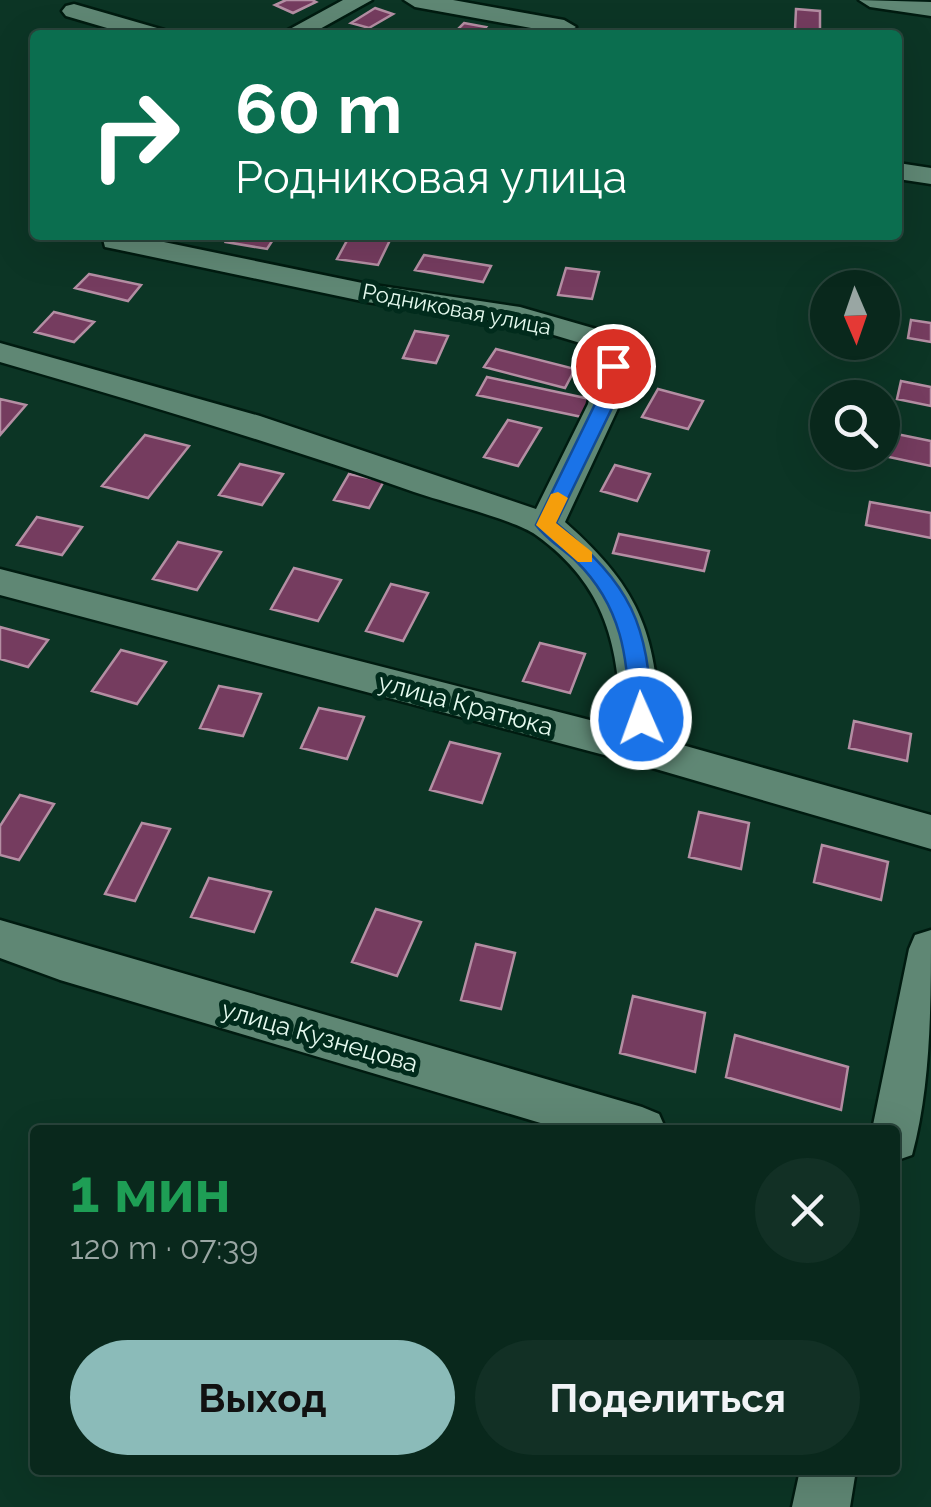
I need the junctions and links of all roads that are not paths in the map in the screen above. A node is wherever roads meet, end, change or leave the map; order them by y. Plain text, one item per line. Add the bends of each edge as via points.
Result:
1 (361, 0) edge
2 (415, 0) edge
3 (870, 0) edge
4 (931, 9) edge
5 (74, 12) dead end
6 (564, 27) dead end
7 (138, 30) edge
8 (300, 30) edge
9 (902, 172) edge
10 (931, 176) edge
11 (124, 240) edge
12 (0, 352) edge
13 (546, 525) junction
14 (0, 582) edge
15 (642, 750) junction
16 (931, 832) edge
17 (0, 939) edge
18 (931, 949) edge
19 (625, 1125) edge
20 (897, 1125) edge
21 (827, 1475) edge
22 (820, 1507) edge

1 - 8 street
2 - 6 street
3 - 4 street
5 - 7 street
9 - 10 street
11 - 13 street, Родниковая улица via 367,293 520,316 598,340 613,366 604,404
12 - 13 street via 249,424
13 - 15 street via 617,597 639,658
14 - 15 street, улица Кратюка
15 - 16 street, улица Кратюка
17 - 19 street, улица Кузнецова
18 - 20 street
21 - 22 street

